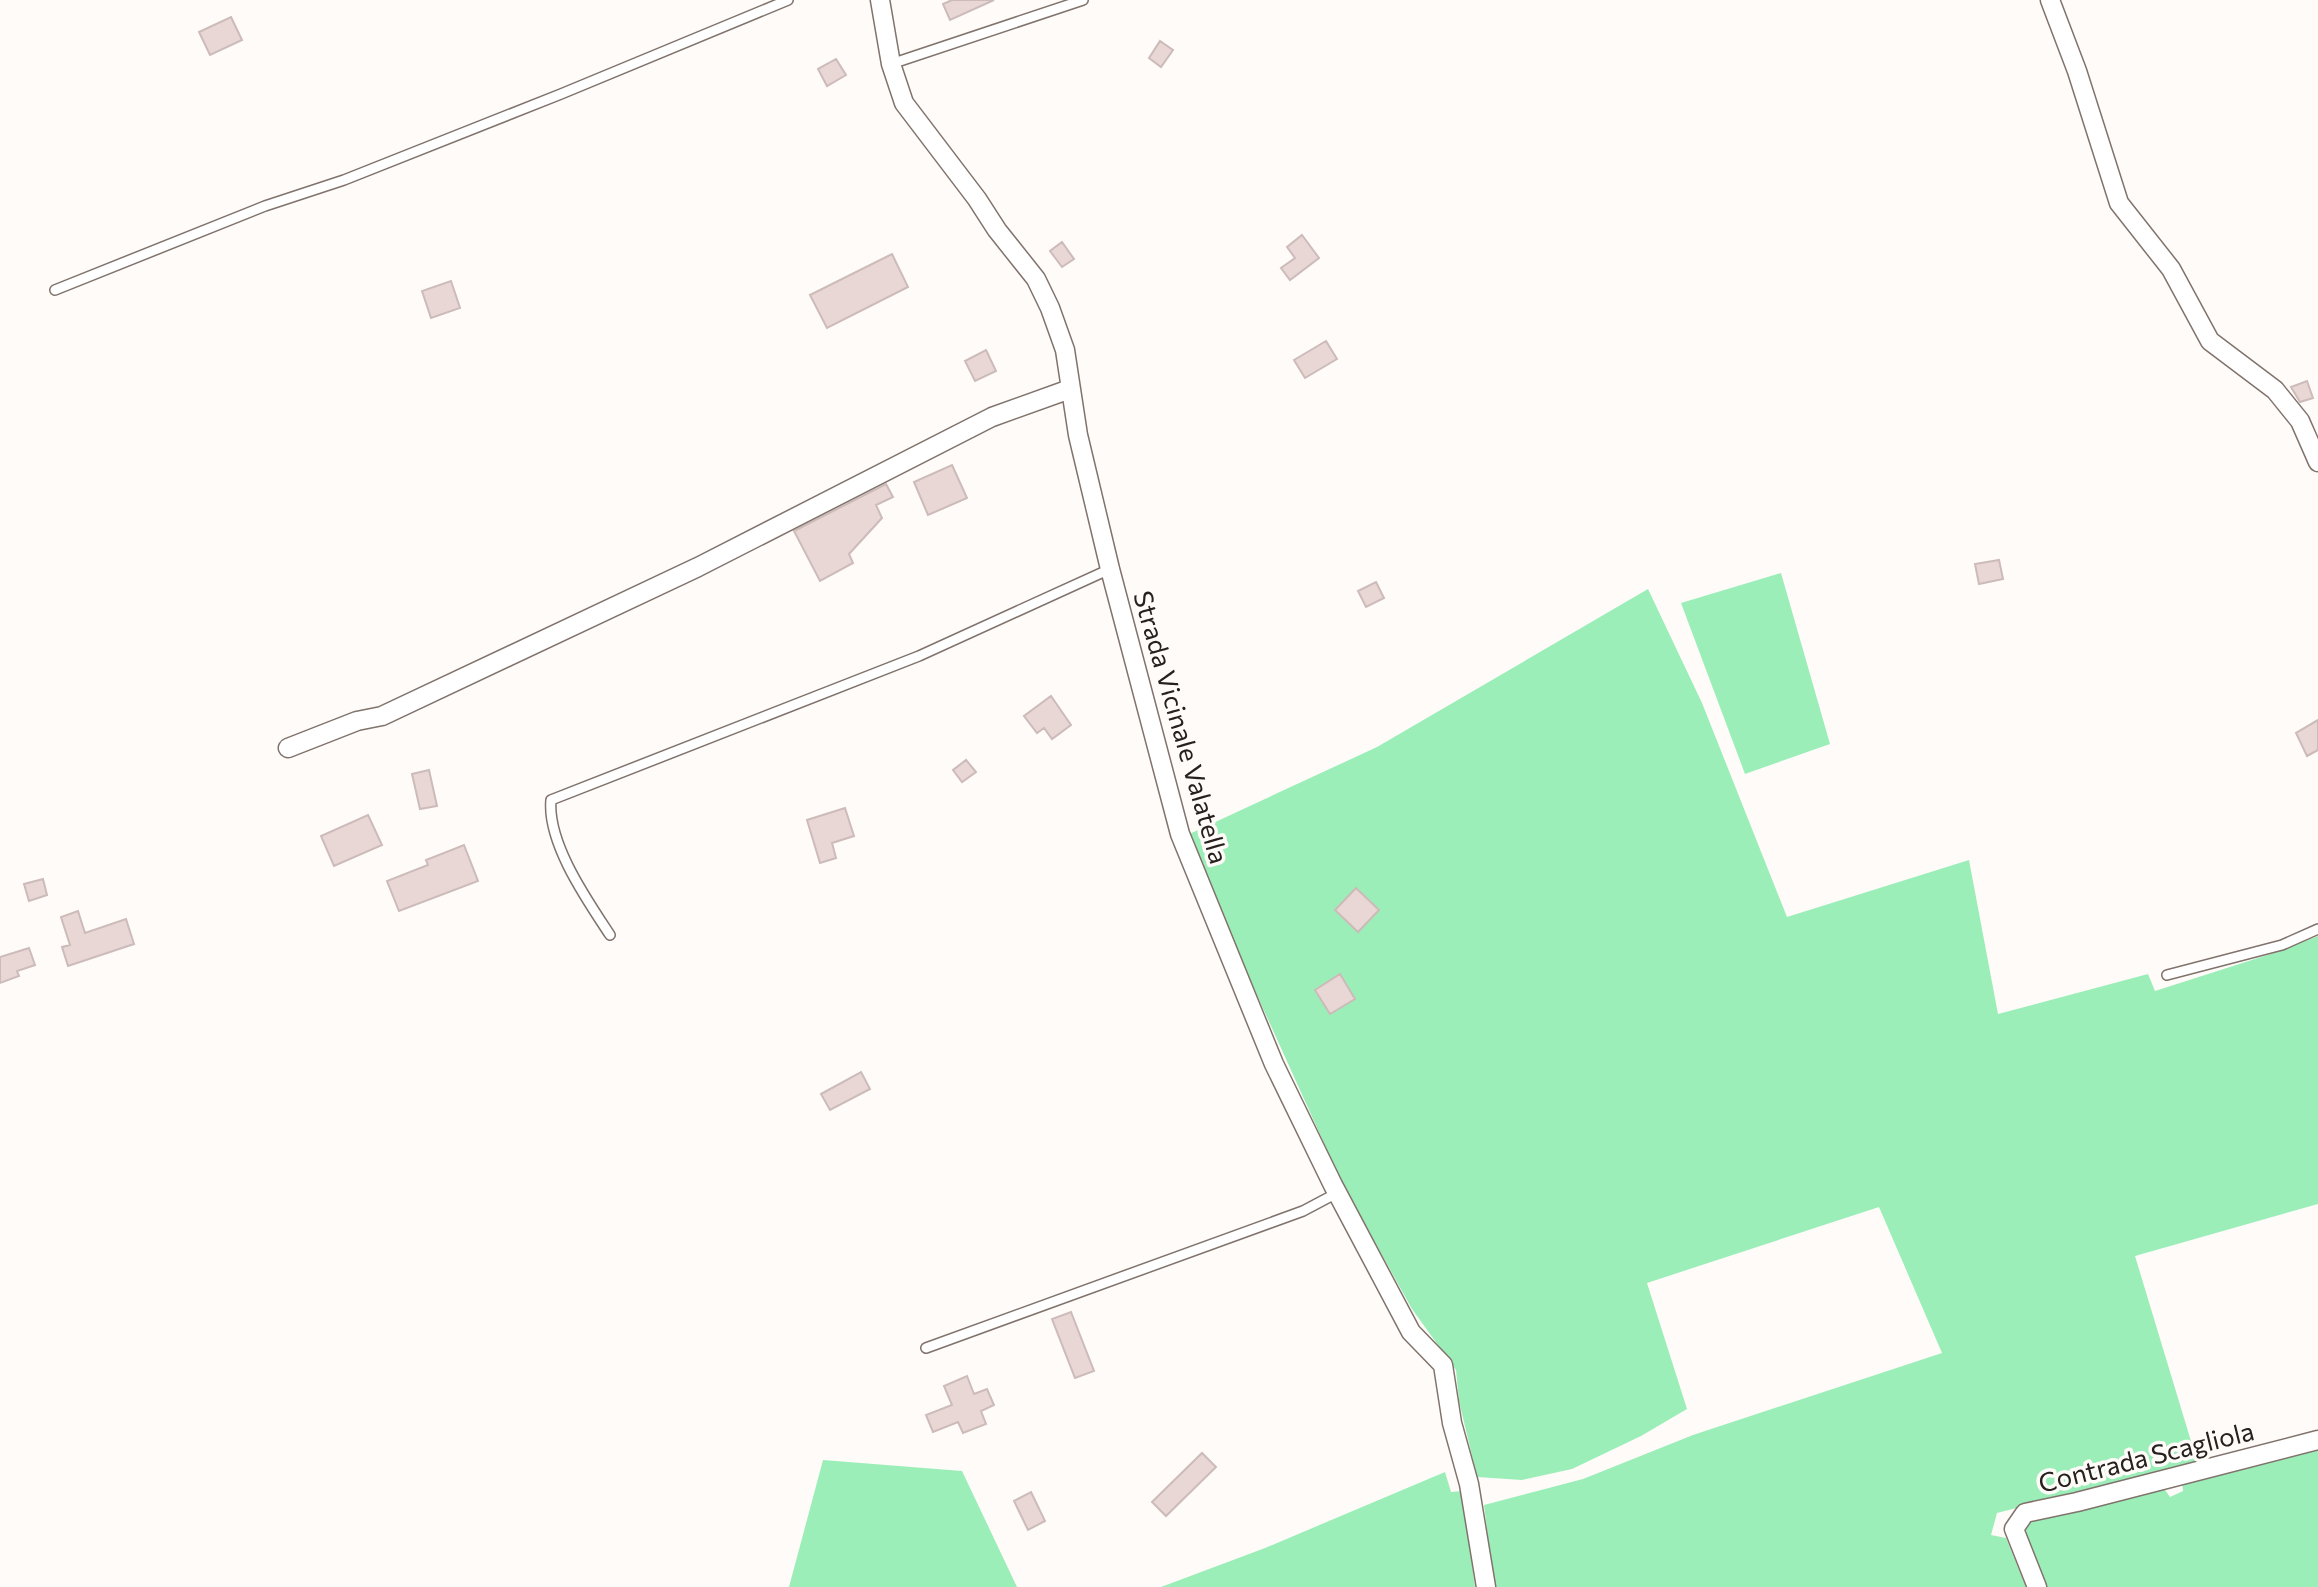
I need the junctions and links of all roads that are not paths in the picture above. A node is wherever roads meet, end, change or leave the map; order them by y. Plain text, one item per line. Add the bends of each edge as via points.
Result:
1 (788, 0) edge
2 (880, 0) edge
3 (1083, 0) edge
4 (2050, 0) edge
5 (891, 64) junction
6 (55, 290) dead end
7 (1070, 389) junction
8 (2318, 463) edge
9 (1110, 569) junction
10 (288, 748) dead end
11 (2318, 929) edge
12 (610, 934) dead end
13 (2167, 975) dead end
14 (1337, 1193) junction
15 (926, 1348) dead end
16 (2318, 1440) edge
17 (1486, 1587) edge
18 (2037, 1587) edge

1 - 6 lane via 344,180 265,206
2 - 5 street, Strada Vicinale Valatella
3 - 5 lane
4 - 8 street via 2119,203 2171,269 2210,341 2275,390 2300,421
5 - 7 street, Strada Vicinale Valatella via 904,103 1036,279 1065,350
7 - 9 street, Strada Vicinale Valatella
7 - 10 street via 992,417 698,567 382,716
9 - 12 lane via 919,656 551,800 554,827 570,870
9 - 14 street, Strada Vicinale Valatella via 1180,834 1274,1064
11 - 13 lane via 2282,945
14 - 15 lane via 1303,1210
14 - 17 street, Strada Vicinale Valatella via 1411,1332 1443,1365
16 - 18 street, Contrada Scagliola via 2025,1513 2014,1529

